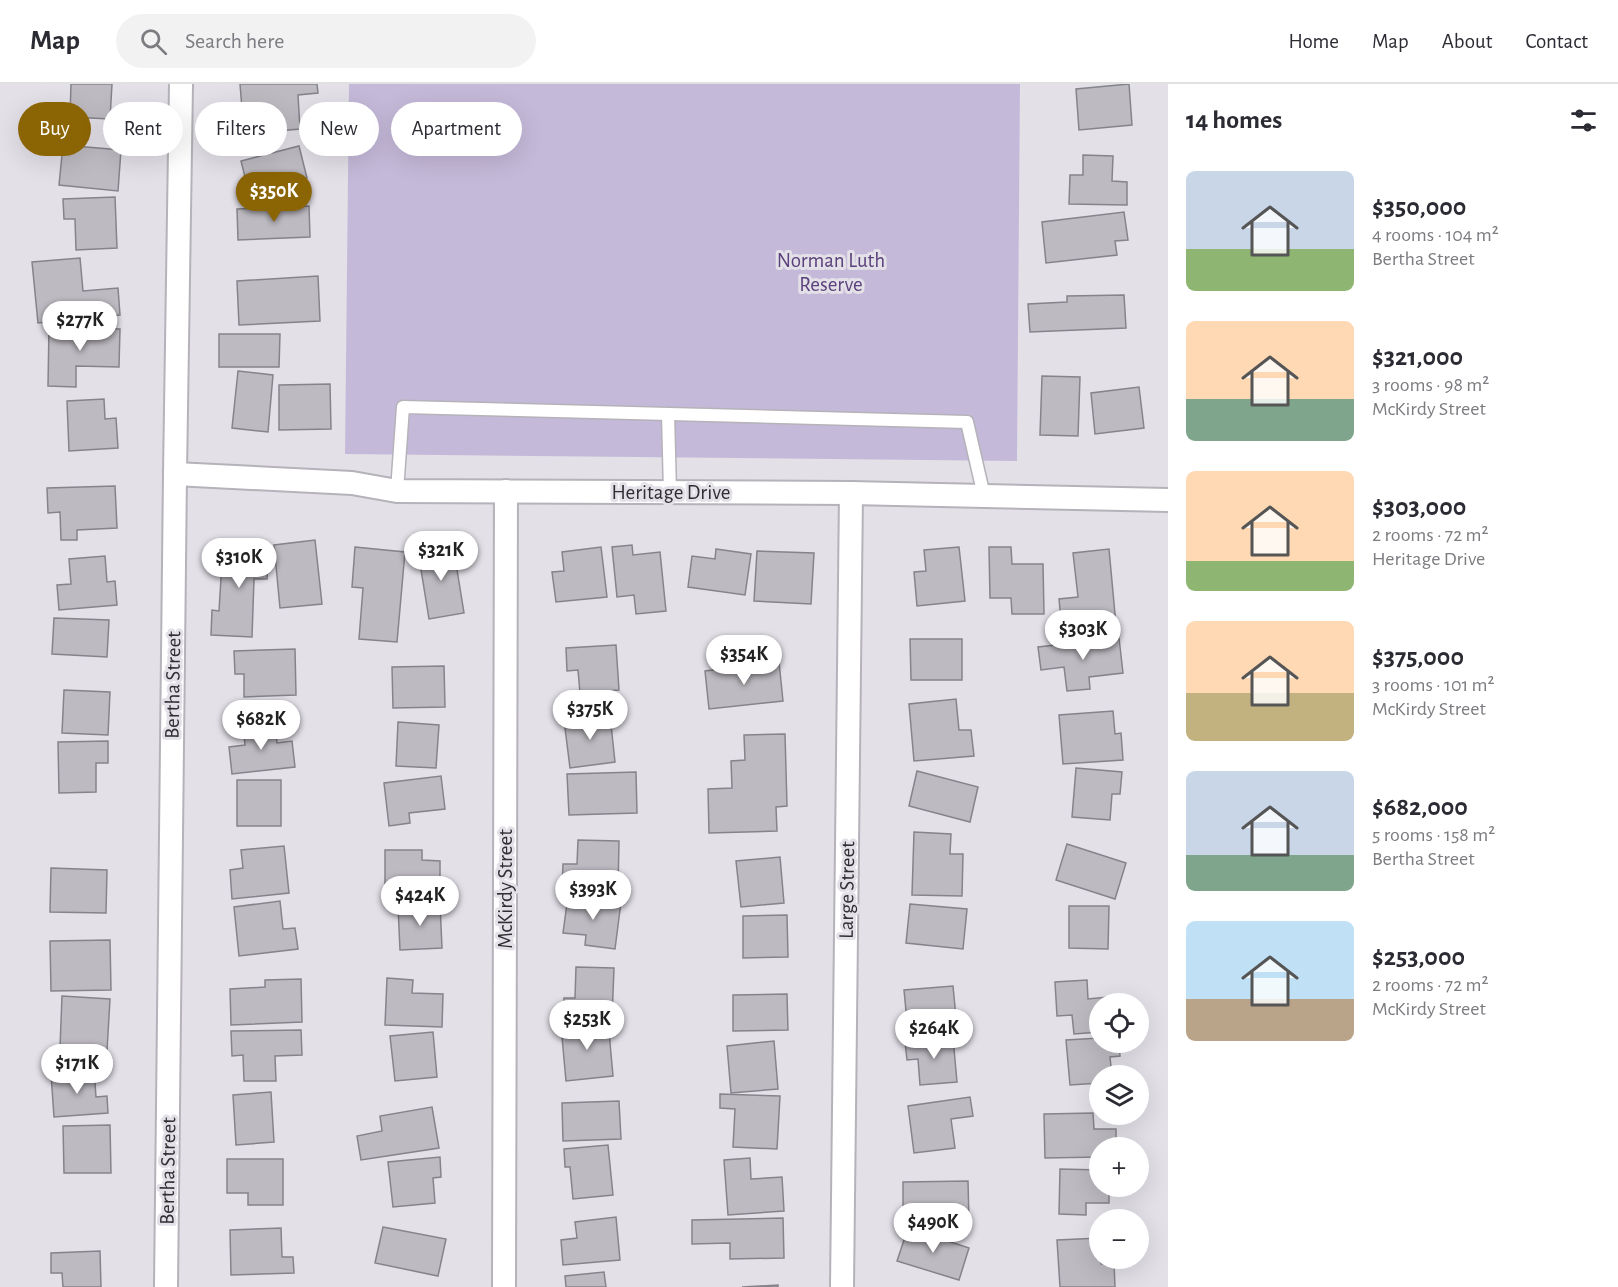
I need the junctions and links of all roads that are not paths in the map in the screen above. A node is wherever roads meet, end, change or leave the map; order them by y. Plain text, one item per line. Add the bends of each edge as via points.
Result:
1 (181, 84) edge
2 (669, 414) junction
3 (175, 474) junction
4 (397, 491) junction
5 (506, 491) junction
6 (670, 492) junction
7 (851, 493) junction
8 (984, 496) junction
9 (1168, 500) edge
10 (166, 1287) edge
11 (504, 1287) edge
12 (842, 1287) edge

1 - 3 street, Bertha Street
2 - 4 lane via 402,407
2 - 6 lane
2 - 8 lane via 967,422
3 - 4 street, Heritage Drive via 351,483
3 - 10 street, Bertha Street
4 - 5 street, Heritage Drive
5 - 6 street, Heritage Drive
5 - 11 street, McKirdy Street
6 - 7 street, Heritage Drive
7 - 8 street, Heritage Drive
7 - 12 street, Large Street
8 - 9 street, Heritage Drive

